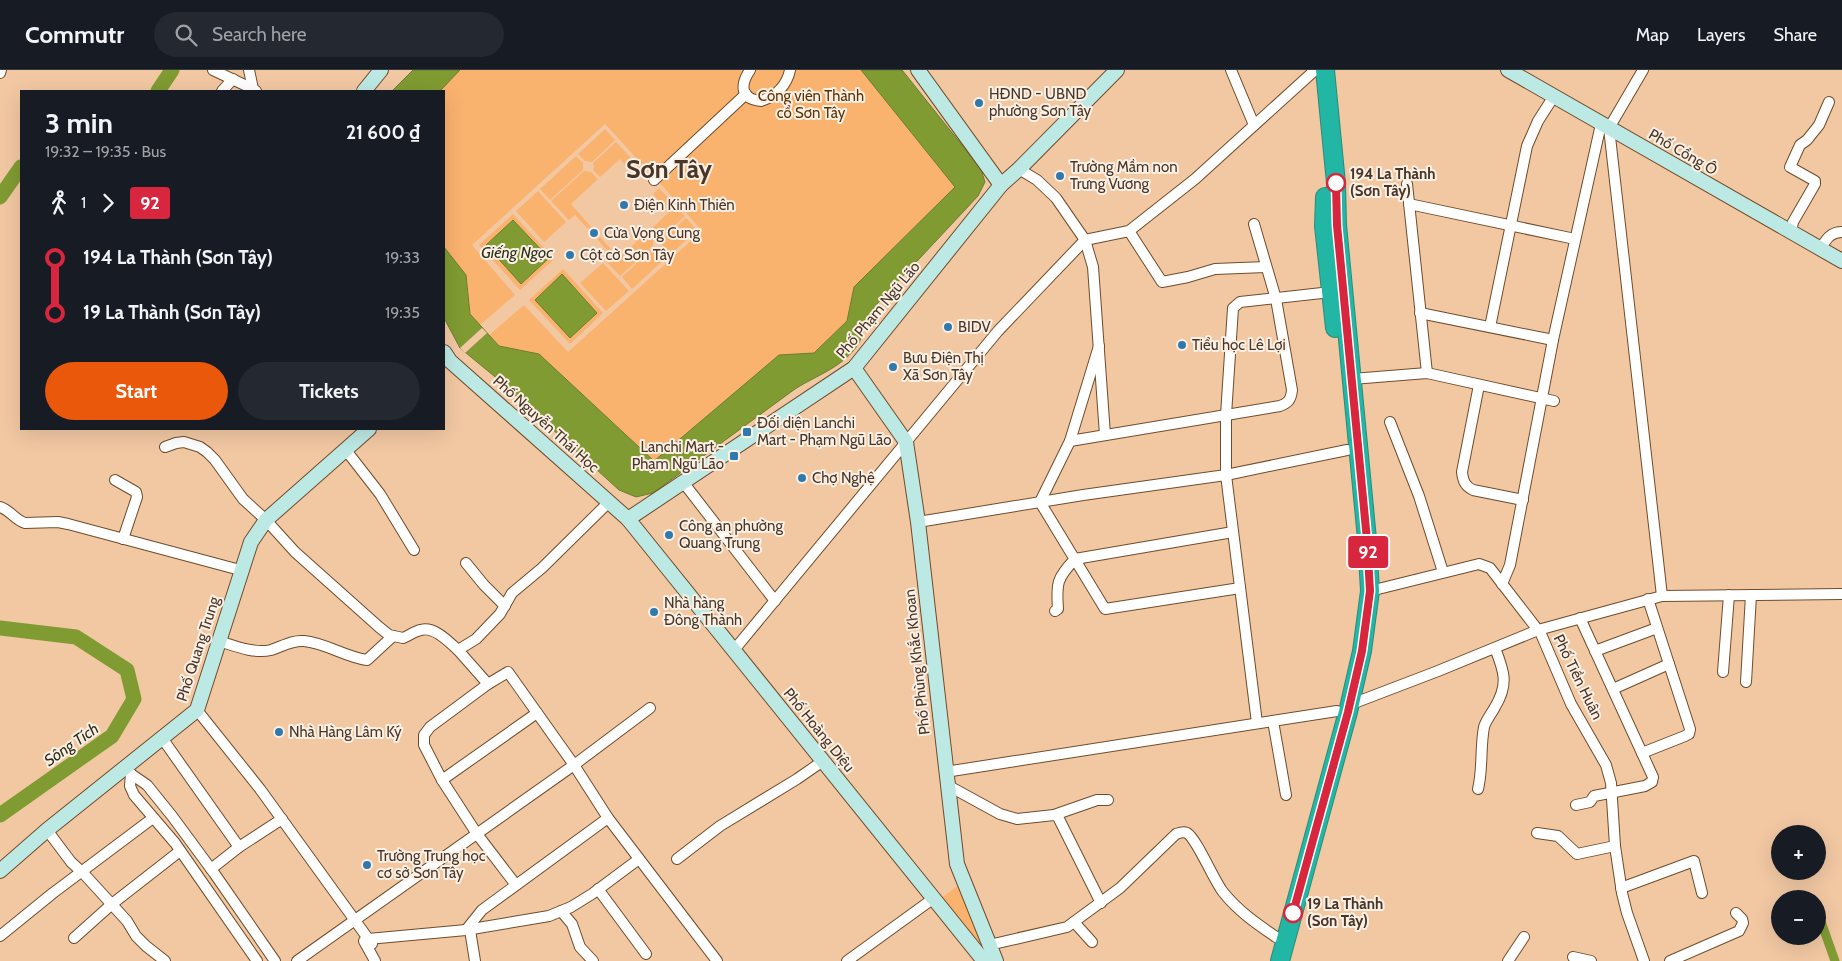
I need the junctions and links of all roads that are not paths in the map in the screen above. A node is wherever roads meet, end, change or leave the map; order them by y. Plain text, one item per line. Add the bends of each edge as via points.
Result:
1 (1, 70) edge
2 (213, 70) edge
3 (249, 70) edge
4 (381, 70) edge
5 (750, 70) edge
6 (790, 70) edge
7 (918, 70) edge
8 (1117, 70) edge
9 (1231, 70) edge
10 (1318, 70) edge
11 (1508, 70) edge
12 (1643, 70) edge
13 (0, 74) edge
14 (233, 79) junction
15 (223, 90) edge
16 (254, 90) edge
17 (365, 90) edge
18 (746, 94) junction
19 (1554, 96) junction
20 (1829, 102) dead end
21 (1254, 124) junction
22 (1605, 126) junction
23 (1019, 169) junction
24 (654, 180) dead end
25 (1407, 184) dead end
26 (1001, 185) junction
27 (1409, 204) junction
28 (1254, 224) dead end
29 (1510, 225) junction
30 (1129, 231) junction
31 (1791, 232) junction
32 (1842, 232) edge
33 (1575, 239) junction
34 (1085, 240) junction
35 (1820, 249) junction
36 (1842, 261) edge
37 (1266, 267) junction
38 (1331, 292) junction
39 (1275, 297) junction
40 (1420, 312) junction
41 (1490, 327) junction
42 (1553, 340) junction
43 (1099, 346) junction
44 (446, 360) edge
45 (854, 368) junction
46 (1427, 374) junction
47 (1352, 379) junction
48 (1479, 385) junction
49 (1542, 399) junction
50 (1554, 401) dead end
51 (1226, 415) junction
52 (1390, 422) dead end
53 (369, 430) edge
54 (1105, 435) junction
55 (1070, 440) junction
56 (906, 442) junction
57 (165, 447) dead end
58 (345, 449) junction
59 (1347, 450) junction
60 (1226, 475) junction
61 (116, 480) dead end
62 (683, 482) junction
63 (1523, 500) junction
64 (609, 502) junction
65 (1040, 502) junction
66 (0, 507) edge
67 (628, 519) junction
68 (266, 520) junction
69 (918, 522) junction
70 (1233, 532) junction
71 (123, 540) junction
72 (414, 550) dead end
73 (1075, 559) junction
74 (466, 562) dead end
75 (240, 570) junction
76 (1443, 572) junction
77 (1502, 584) junction
78 (1240, 588) junction
79 (1370, 591) junction
80 (1842, 594) edge
81 (1729, 595) junction
82 (1751, 595) junction
83 (1662, 596) junction
84 (1648, 600) junction
85 (774, 601) junction
86 (505, 606) junction
87 (1056, 611) dead end
88 (1580, 618) junction
89 (1657, 628) junction
90 (1538, 630) junction
91 (393, 636) junction
92 (219, 641) junction
93 (1495, 648) junction
94 (458, 650) junction
95 (734, 650) junction
96 (1595, 651) junction
97 (1669, 664) junction
98 (1723, 672) dead end
99 (1746, 682) dead end
100 (488, 684) junction
101 (1613, 689) junction
102 (650, 708) dead end
103 (1343, 708) junction
104 (197, 710) junction
105 (537, 713) junction
106 (1273, 721) junction
107 (1257, 723) junction
108 (162, 738) junction
109 (1642, 753) junction
110 (823, 761) junction
111 (574, 764) junction
112 (128, 771) junction
113 (946, 778) junction
114 (442, 780) junction
115 (1478, 789) dead end
116 (1612, 793) junction
117 (1286, 795) dead end
118 (1108, 800) dead end
119 (1576, 804) dead end
120 (1054, 814) junction
121 (153, 818) junction
122 (608, 818) junction
123 (282, 819) junction
124 (47, 830) junction
125 (1537, 833) dead end
126 (477, 834) junction
127 (1615, 846) junction
128 (239, 847) junction
129 (180, 851) junction
130 (639, 859) junction
131 (677, 859) dead end
132 (211, 869) junction
133 (0, 872) edge
134 (82, 872) junction
135 (516, 885) junction
136 (1621, 888) junction
137 (598, 889) junction
138 (1702, 893) dead end
139 (934, 898) junction
140 (1101, 902) junction
141 (112, 904) junction
142 (561, 911) junction
143 (1736, 913) dead end
144 (355, 920) junction
145 (1074, 922) junction
146 (468, 930) junction
147 (0, 936) edge
148 (1276, 937) junction
149 (1524, 937) dead end
150 (74, 938) dead end
151 (368, 939) junction
152 (1092, 942) dead end
153 (646, 954) dead end
154 (991, 957) edge
155 (1573, 957) dead end
156 (165, 961) edge
157 (257, 961) edge
158 (275, 961) edge
159 (297, 961) edge
160 (375, 961) edge
161 (380, 961) edge
162 (475, 961) edge
163 (593, 961) edge
164 (717, 961) edge
165 (846, 961) edge
166 (1270, 961) edge
167 (1280, 961) edge
168 (1508, 961) edge
169 (1591, 961) edge
170 (1644, 961) edge
171 (1670, 961) edge

1 - 13 street
2 - 14 street
3 - 16 street
4 - 17 street
5 - 18 street via 743,85
6 - 18 street via 782,87 772,96 761,101
7 - 26 street
8 - 23 street, Phố Phạm Ngũ Lão
9 - 21 street
10 - 21 street
10 - 38 highway via 1326,184 1324,226
10 - 47 highway via 1336,183
11 - 19 street, Phố Cổng Ô
12 - 22 street
14 - 15 street
14 - 16 street
18 - 24 street
19 - 22 street, Phố Cổng Ô
19 - 29 street via 1527,146
20 - 31 street via 1819,125 1800,145 1790,167 1815,181
21 - 30 street via 1194,179
22 - 31 street, Phố Cổng Ô
22 - 33 street
22 - 83 street
23 - 26 street, Phố Phạm Ngũ Lão
23 - 34 street via 1056,198
25 - 27 street
26 - 45 street, Phố Phạm Ngũ Lão
27 - 29 street
27 - 40 street
28 - 37 street
29 - 33 street
29 - 41 street
30 - 34 street
30 - 37 street via 1162,282 1214,269
31 - 35 street, Phố Cổng Ô
32 - 35 street via 1829,236
33 - 42 street
34 - 43 street via 1093,267
34 - 56 street via 998,331
35 - 36 street, Phố Cổng Ô
37 - 39 street
38 - 39 street
38 - 59 highway
39 - 51 street via 1240,302 1232,308
39 - 51 street via 1291,397 1288,403 1280,406
40 - 41 street
40 - 46 street
41 - 42 street
42 - 49 street
43 - 54 street
43 - 55 street
44 - 64 street, Phố Nguyễn Thái Học
45 - 56 street, Phố Phùng Khắc Khoan
45 - 62 street, Phố Phạm Ngũ Lão
46 - 47 street
46 - 48 street
47 - 79 highway
48 - 49 street
48 - 63 street via 1463,480 1473,490
49 - 50 street
49 - 63 street
51 - 54 street
51 - 60 street
52 - 76 street via 1419,496
53 - 58 street, Phố Quang Trung
54 - 55 street
55 - 65 street
56 - 69 street, Phố Phùng Khắc Khoan
56 - 85 street
57 - 68 street via 176,442 200,447 215,460 243,499
58 - 68 street, Phố Quang Trung
58 - 72 street via 380,494
59 - 60 street
59 - 103 highway via 1358,593
60 - 65 street
60 - 70 street
61 - 71 street via 136,492 137,497
62 - 67 street, Phố Phạm Ngũ Lão
62 - 85 street
63 - 77 street via 1510,566
64 - 67 street, Phố Nguyễn Thái Học
64 - 86 street via 512,593
65 - 69 street
65 - 73 street
66 - 71 street via 10,510 21,521 58,522
67 - 95 street, Phố Hoàng Diệu
68 - 75 street, Phố Quang Trung via 251,542
68 - 91 street via 338,592
69 - 113 street, Phố Phùng Khắc Khoan
70 - 73 street
70 - 78 street
71 - 75 street
73 - 78 street via 1105,609
73 - 87 street via 1061,574 1057,584
74 - 86 street
75 - 92 street, Phố Quang Trung
76 - 77 street, Phố Tiền Huân via 1485,565
76 - 79 street, Phố Tiền Huân
77 - 90 street, Phố Tiền Huân
78 - 107 street
79 - 103 highway via 1362,651
80 - 82 street
81 - 82 street
81 - 83 street
81 - 98 street
82 - 99 street
83 - 84 street
84 - 88 street
84 - 89 street
85 - 95 street
86 - 94 street via 476,639
88 - 90 street
88 - 96 street
89 - 96 street
89 - 97 street
90 - 93 street
90 - 116 street, Phố Tiền Huân via 1571,704 1603,758
91 - 92 street via 367,660 308,642 291,642 262,651
91 - 94 street via 403,638 420,630 430,630
92 - 104 street, Phố Quang Trung
93 - 103 street
93 - 115 street via 1503,670 1504,685 1502,696 1485,724
94 - 100 street
95 - 110 street, Phố Hoàng Diệu
96 - 101 street
97 - 101 street
97 - 109 street via 1690,728 1689,734
100 - 105 street via 508,672
100 - 114 street via 430,727 424,735 424,745
101 - 109 street
102 - 111 street
103 - 106 street
103 - 148 highway
103 - 167 highway
104 - 108 street, Phố Quang Trung
104 - 123 street
105 - 111 street
105 - 114 street
106 - 107 street
106 - 117 street
107 - 113 street
108 - 112 street, Phố Quang Trung
108 - 128 street
109 - 116 street via 1653,777 1652,782
110 - 131 street via 720,826
110 - 139 street, Phố Hoàng Diệu
111 - 122 street
111 - 126 street
112 - 121 street via 134,795
112 - 124 street, Phố Quang Trung
112 - 132 street via 147,785
113 - 120 street via 1000,814 1017,819
113 - 154 street, Phố Phùng Khắc Khoan via 957,864
114 - 126 street
116 - 119 street
116 - 127 street, Phố Tiền Huân
118 - 120 street via 1097,800
120 - 140 street
121 - 129 street
121 - 134 street
122 - 130 street
122 - 135 street
123 - 128 street
123 - 144 street
124 - 133 street, Phố Quang Trung
124 - 134 street
125 - 127 street via 1558,836 1576,854
126 - 135 street
126 - 144 street
127 - 136 street, Phố Tiền Huân
128 - 132 street
129 - 141 street
129 - 157 street
130 - 137 street
130 - 164 street
132 - 158 street
134 - 141 street
134 - 147 street
135 - 146 street via 482,910
136 - 138 street via 1694,861
136 - 170 street, Phố Tiền Huân
137 - 142 street
137 - 153 street
139 - 154 street, Phố Hoàng Diệu
139 - 165 street
140 - 145 street
140 - 148 street via 1181,832 1194,842 1223,892 1245,915
141 - 150 street
141 - 156 street via 136,936
142 - 146 street via 550,916
142 - 163 street via 572,924 580,947
143 - 171 street via 1743,923 1739,931
144 - 151 street
144 - 159 street
145 - 152 street
145 - 154 street
146 - 151 street
146 - 162 street
148 - 166 highway
149 - 168 street
151 - 160 street via 364,941
151 - 161 street
155 - 169 street

